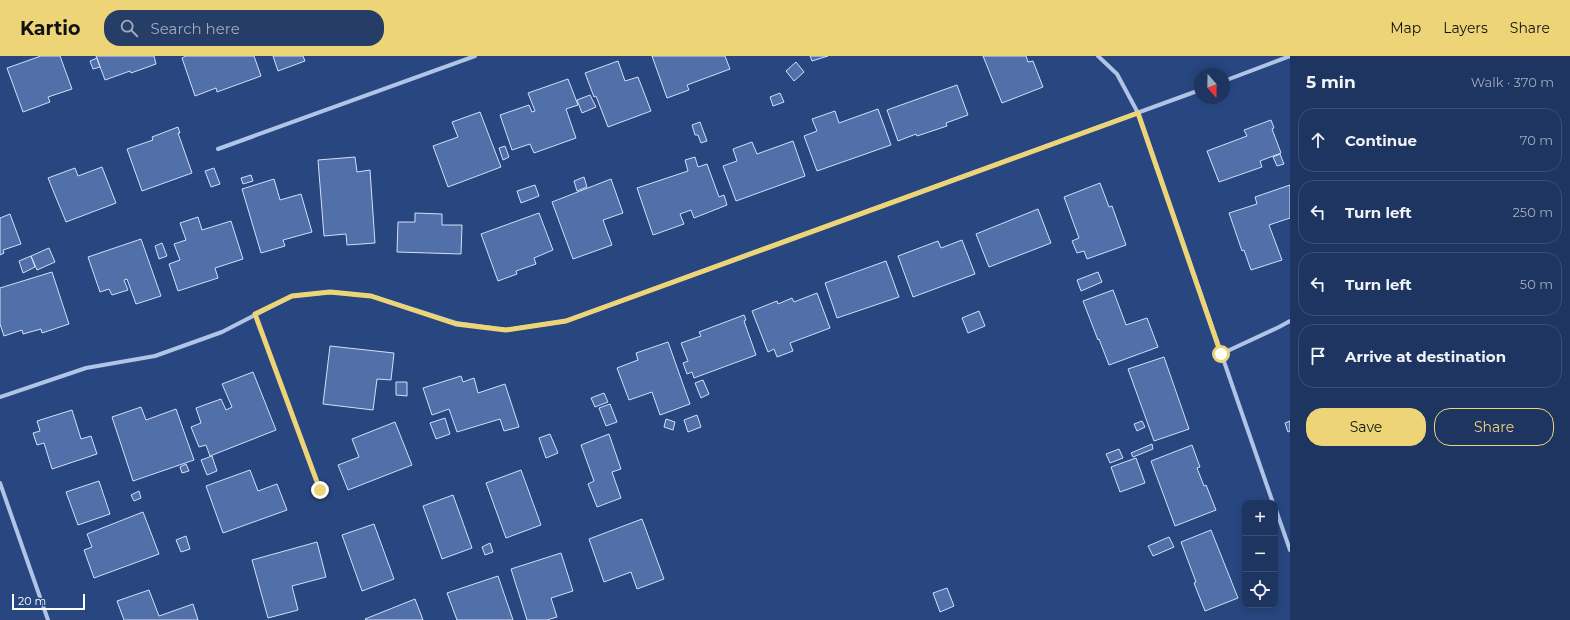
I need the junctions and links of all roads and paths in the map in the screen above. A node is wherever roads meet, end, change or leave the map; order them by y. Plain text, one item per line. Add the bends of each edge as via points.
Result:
1 (475, 56) edge
2 (1098, 56) edge
3 (1290, 56) edge
4 (1230, 79) edge
5 (1194, 92) edge
6 (1138, 113) junction
7 (218, 149) dead end
8 (255, 314) junction
9 (1290, 321) edge
10 (1221, 354) junction
11 (0, 397) edge
12 (0, 483) edge
13 (320, 490) dead end
14 (1272, 500) edge
15 (1278, 516) edge
16 (1290, 550) edge
17 (48, 620) edge

1 - 7 street
2 - 6 street via 1117,74
3 - 4 street
5 - 6 street
6 - 8 street via 566,321 506,330 456,324 371,296 330,292 292,296
6 - 10 street
8 - 11 street via 222,332 155,356 86,368
8 - 13 lane
9 - 10 street
10 - 14 street
12 - 17 street
15 - 16 street

